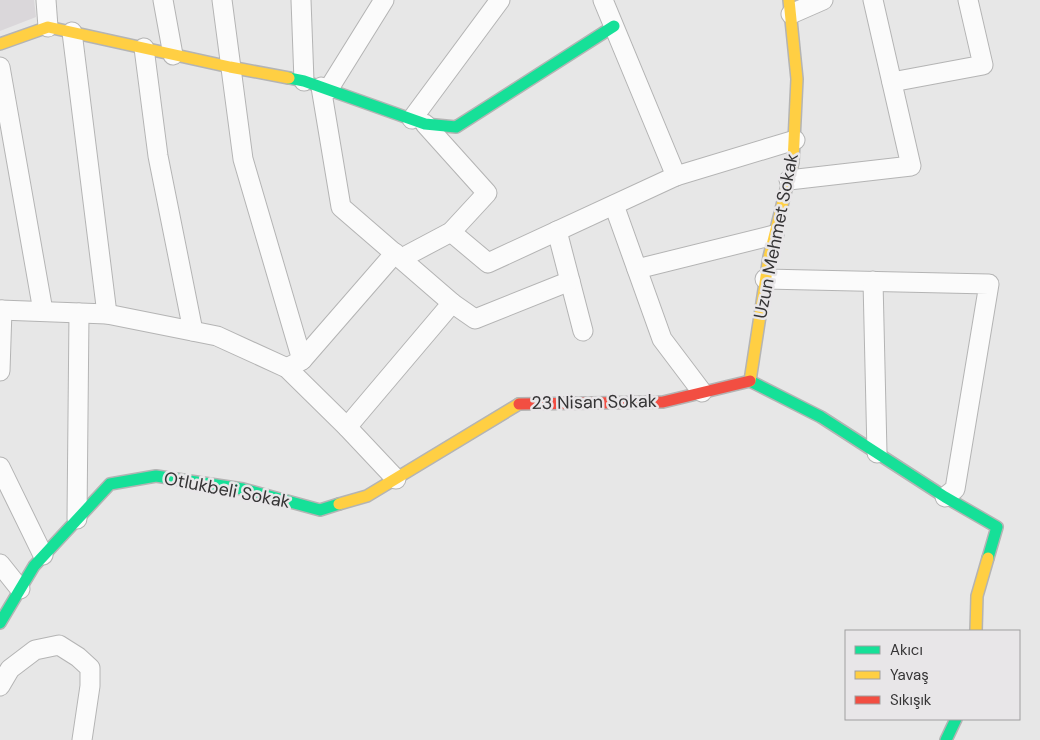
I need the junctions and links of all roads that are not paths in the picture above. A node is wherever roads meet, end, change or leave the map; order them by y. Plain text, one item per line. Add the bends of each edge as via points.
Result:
1 (46, 0) edge
2 (163, 0) edge
3 (222, 0) edge
4 (301, 0) edge
5 (384, 0) edge
6 (500, 0) edge
7 (823, 0) edge
8 (873, 0) edge
9 (968, 0) edge
10 (606, 1) edge
11 (790, 7) edge
12 (614, 26) junction
13 (48, 27) junction
14 (72, 32) junction
15 (0, 44) edge
16 (144, 48) junction
17 (174, 55) junction
18 (0, 67) edge
19 (230, 67) junction
20 (892, 82) junction
21 (318, 86) junction
22 (418, 122) junction
23 (795, 140) junction
24 (676, 176) junction
25 (789, 180) junction
26 (614, 205) junction
27 (557, 231) junction
28 (451, 232) junction
29 (774, 235) junction
30 (398, 256) junction
31 (637, 269) junction
32 (765, 278) junction
33 (570, 281) junction
34 (873, 281) junction
35 (452, 303) junction
36 (1, 310) edge
37 (42, 311) junction
38 (79, 313) junction
39 (107, 314) junction
40 (193, 331) junction
41 (583, 331) dead end
42 (295, 364) junction
43 (0, 371) edge
44 (750, 381) junction
45 (702, 392) junction
46 (347, 427) junction
47 (877, 453) junction
48 (0, 467) edge
49 (396, 479) junction
50 (945, 497) junction
51 (77, 519) junction
52 (43, 555) junction
53 (0, 564) edge
54 (20, 589) junction
55 (0, 623) edge
56 (976, 630) edge
57 (0, 686) edge
58 (956, 720) edge
59 (82, 740) edge
60 (946, 740) edge

1 - 13 street
2 - 17 street
3 - 19 street
4 - 21 street
5 - 21 street
6 - 22 street
7 - 11 street
8 - 20 street
9 - 20 street via 983,65
10 - 12 street
11 - 23 street, Uzun Mehmet Sokak via 797,79
12 - 22 street via 456,127
12 - 24 street
13 - 14 street
13 - 15 street
14 - 16 street
14 - 39 street
16 - 17 street
16 - 40 street via 158,156
17 - 19 street
18 - 37 street
19 - 21 street
19 - 42 street via 243,159
20 - 25 street via 911,166
21 - 22 street
21 - 30 street via 341,207
22 - 28 street via 487,193
23 - 24 street
23 - 25 street, Uzun Mehmet Sokak
24 - 26 street
25 - 29 street, Uzun Mehmet Sokak
26 - 27 street
26 - 31 street
27 - 28 street via 488,264
27 - 33 street
28 - 30 street
29 - 31 street
29 - 32 street, Uzun Mehmet Sokak
30 - 35 street
30 - 42 street
31 - 45 street via 662,338
32 - 34 street
32 - 44 street, Uzun Mehmet Sokak
33 - 35 street via 475,320
33 - 41 street
34 - 47 street
34 - 50 street via 989,284 955,488
35 - 46 street
36 - 37 street
36 - 43 street
37 - 38 street
38 - 39 street
38 - 51 street
39 - 40 street
40 - 42 street
42 - 46 street
44 - 45 street, 23 Nisan Sokak
44 - 47 street via 821,417
45 - 49 street, 23 Nisan Sokak via 663,402 520,404
46 - 49 street
47 - 50 street
48 - 52 street
49 - 51 street, Otlukbeli Sokak via 367,496 320,510 243,489 156,476 110,484
50 - 56 street via 996,527 977,596
51 - 52 street, Otlukbeli Sokak
52 - 54 street, Otlukbeli Sokak
53 - 54 street
54 - 55 street, Otlukbeli Sokak
57 - 59 street via 10,669 35,650 59,645 78,657 90,668
58 - 60 street

